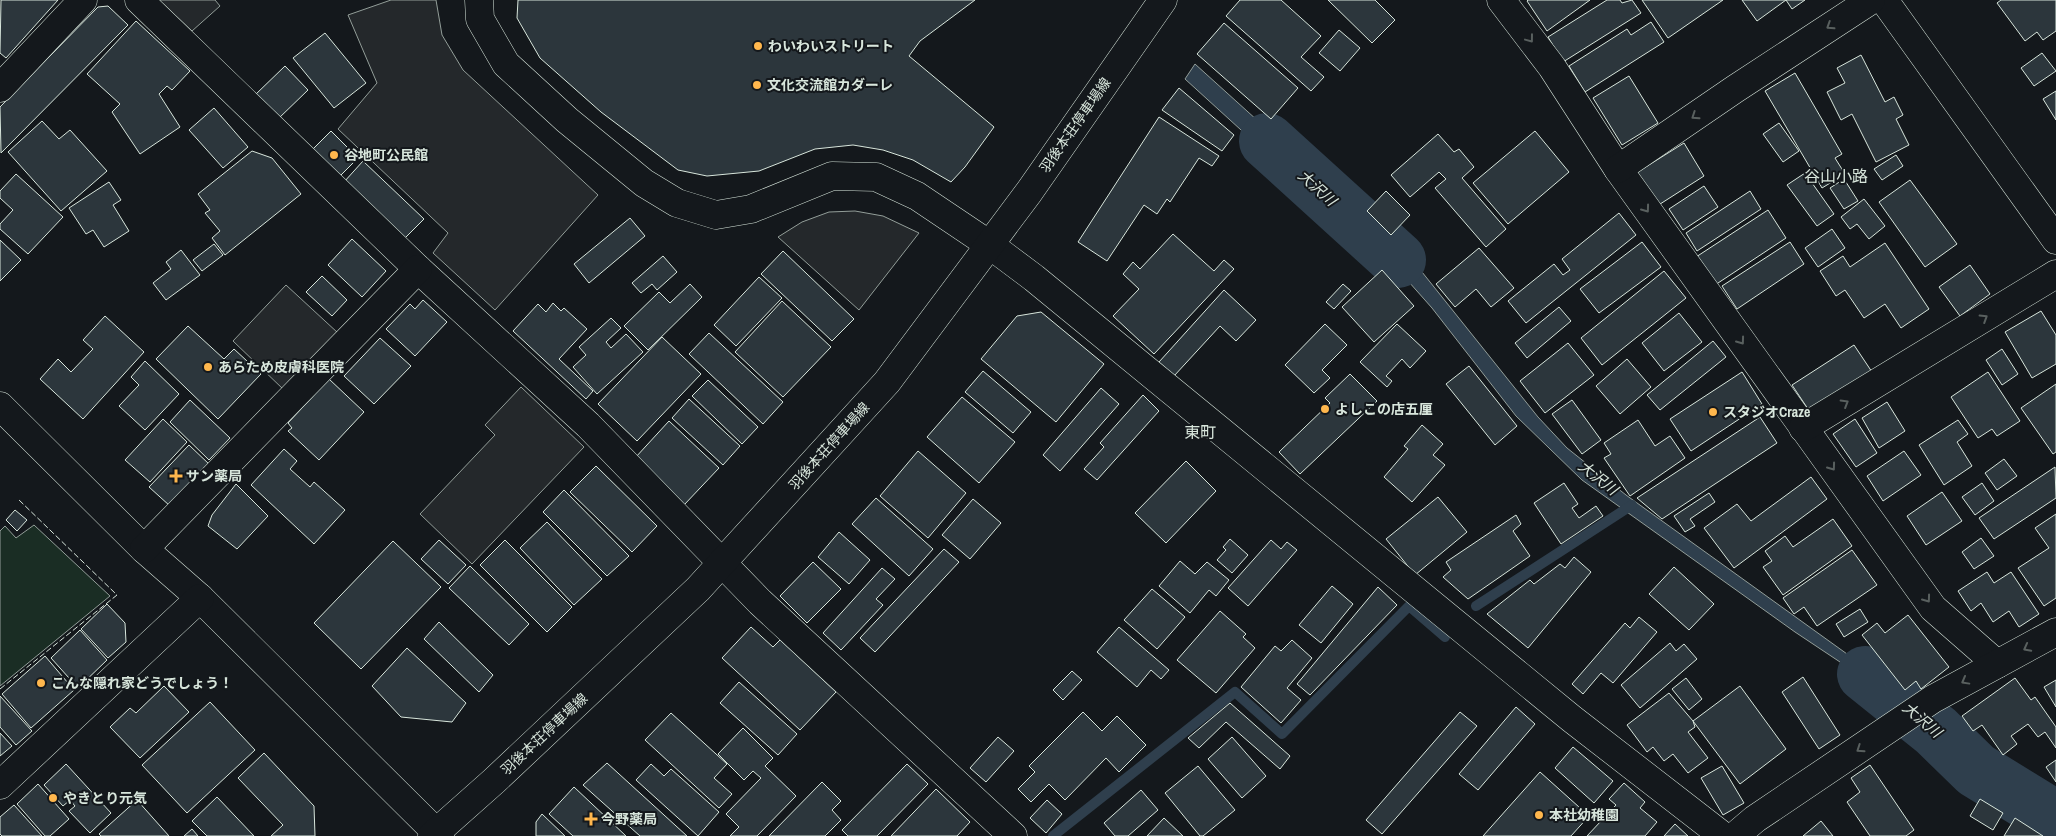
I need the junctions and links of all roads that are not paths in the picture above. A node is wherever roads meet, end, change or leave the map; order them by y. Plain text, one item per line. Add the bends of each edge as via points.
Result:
1 (83, 0) edge
2 (139, 0) edge
3 (479, 0) edge
4 (1163, 0) edge
5 (1501, 0) edge
6 (1871, 0) edge
7 (1884, 0) edge
8 (0, 88) edge
9 (1618, 169) junction
10 (2056, 240) edge
11 (990, 245) junction
12 (418, 269) junction
13 (2056, 274) edge
14 (0, 406) edge
15 (1803, 428) junction
16 (144, 549) junction
17 (722, 564) junction
18 (200, 598) junction
19 (2056, 632) edge
20 (1997, 664) junction
21 (0, 784) edge
22 (436, 835) edge
23 (1013, 836) edge
24 (1723, 836) edge
25 (1735, 836) edge

1 - 8 street
2 - 12 street
3 - 11 street via 480,19 506,64 567,120 644,183 677,204 716,215 751,210 832,176 876,177 917,196
4 - 11 street, 羽後本荘停車場線
5 -> 9 street via 1552,67
6 -> 9 street
7 - 10 street
9 -> 15 street
11 - 17 street, 羽後本荘停車場線 via 887,382
11 - 24 street via 1572,719
12 - 16 street
12 - 17 street via 588,425
15 -> 13 street
14 - 16 street
15 -> 20 street via 1933,608
16 - 18 street
17 - 22 street, 羽後本荘停車場線
17 - 23 street
18 - 21 street
18 - 22 street
19 -> 20 street
20 -> 25 street via 1933,699 1755,819

